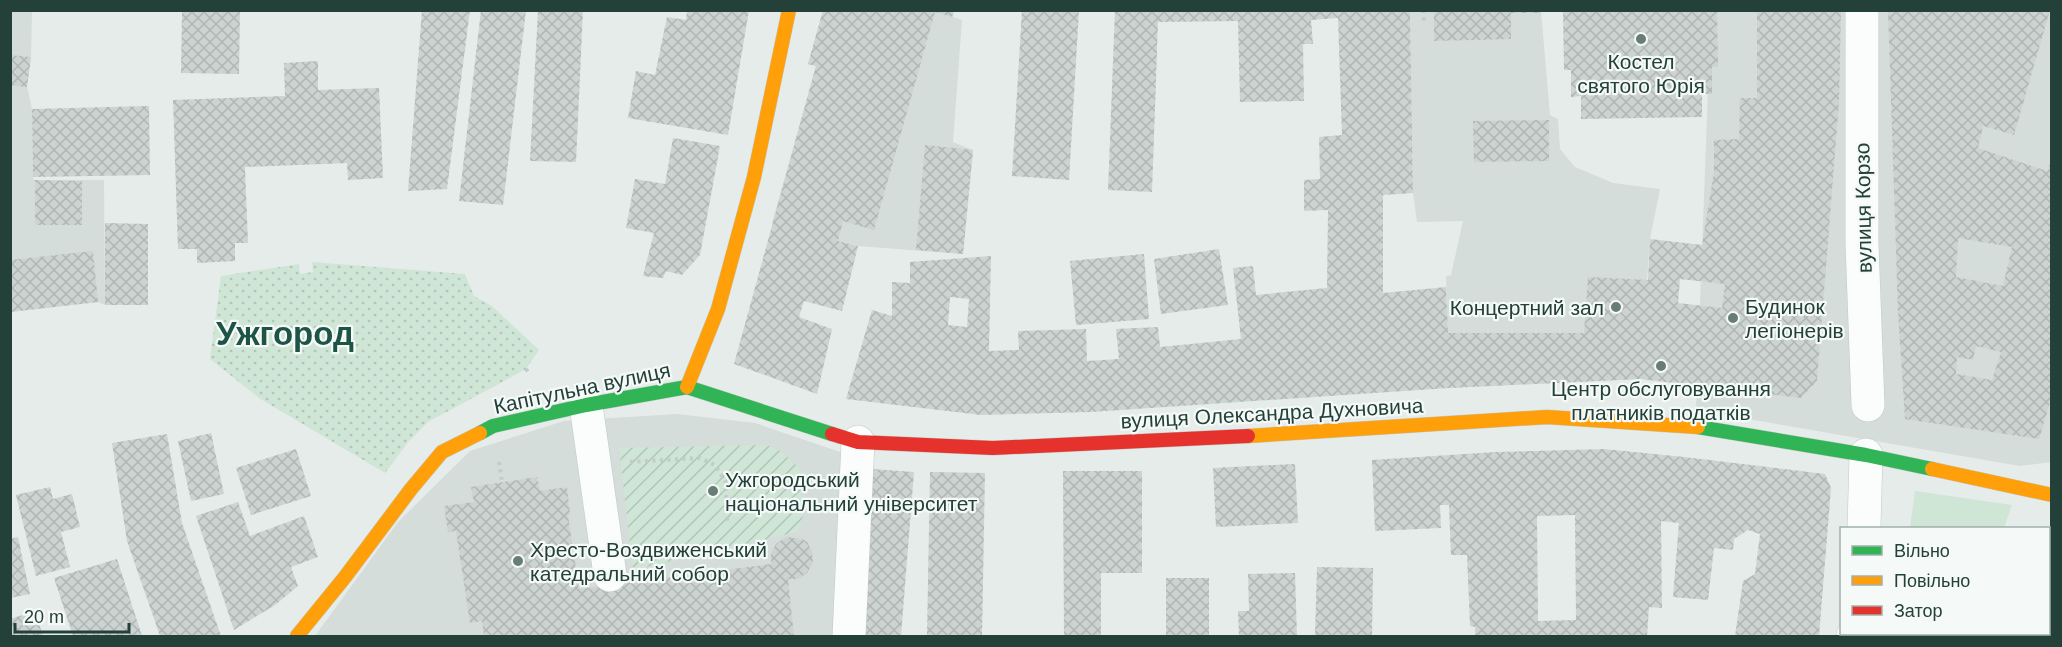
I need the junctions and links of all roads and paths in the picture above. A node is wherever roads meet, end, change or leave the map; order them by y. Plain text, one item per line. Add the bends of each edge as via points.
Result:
1 (789, 10) edge
2 (1423, 10) edge
3 (1862, 10) edge
4 (1424, 21) dead end
5 (526, 369) dead end
6 (530, 375) dead end
7 (687, 387) junction
8 (586, 405) junction
9 (1868, 405) dead end
10 (858, 442) junction
11 (1866, 455) junction
12 (596, 465) junction
13 (2052, 495) edge
14 (727, 524) dead end
15 (1864, 527) edge
16 (610, 575) dead end
17 (297, 636) edge
18 (849, 636) edge

1 - 7 street, Капітульна вулиця via 754,177 718,309
2 - 4 path
3 - 9 street, вулиця Корзо via 1862,244
5 - 6 path
7 - 8 street, Капітульна вулиця
7 - 10 street, вулиця Олександра Духновича
8 - 12 street
8 - 17 street, Капітульна вулиця via 493,426 442,452
10 - 11 street, вулиця Олександра Духновича via 993,448 1547,417 1698,427
10 - 18 street
11 - 13 street, вулиця Олександра Духновича
11 - 15 street
12 - 14 path via 700,458 715,465 726,482
12 - 16 street

